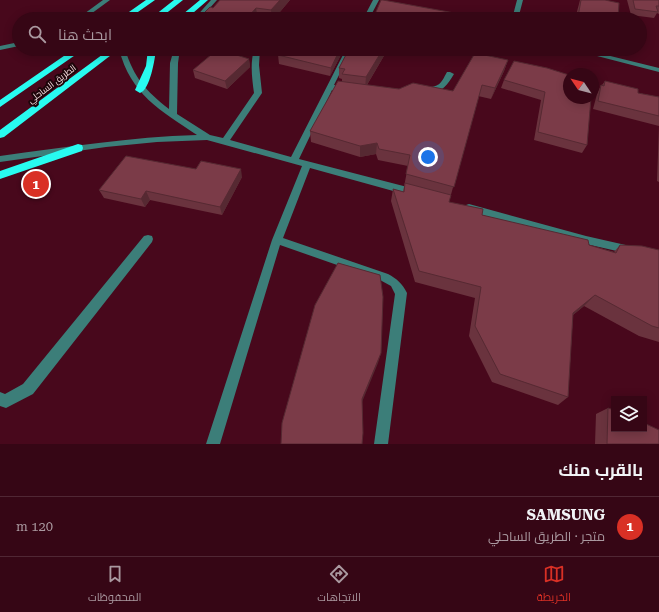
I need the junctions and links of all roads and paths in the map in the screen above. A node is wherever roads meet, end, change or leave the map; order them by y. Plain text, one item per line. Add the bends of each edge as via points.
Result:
1 (107, 0) edge
2 (151, 0) edge
3 (179, 0) edge
4 (204, 0) edge
5 (214, 0) edge
6 (376, 0) edge
7 (520, 0) edge
8 (90, 12) edge
9 (133, 12) edge
10 (163, 12) edge
11 (189, 12) edge
12 (203, 12) edge
13 (370, 12) edge
14 (517, 12) edge
15 (12, 46) edge
16 (12, 47) edge
17 (0, 48) edge
18 (0, 52) edge
19 (70, 56) edge
20 (106, 56) edge
21 (124, 56) edge
22 (151, 56) edge
23 (176, 56) edge
24 (255, 56) edge
25 (345, 56) edge
26 (602, 56) edge
27 (659, 70) edge
28 (450, 74) dead end
29 (329, 87) junction
30 (140, 90) junction
31 (355, 90) edge
32 (422, 90) edge
33 (0, 104) edge
34 (173, 115) junction
35 (0, 134) edge
36 (207, 137) junction
37 (225, 142) junction
38 (78, 148) junction
39 (0, 159) edge
40 (294, 160) junction
41 (308, 163) junction
42 (0, 175) edge
43 (428, 196) edge
44 (458, 205) edge
45 (148, 239) dead end
46 (277, 240) junction
47 (637, 252) edge
48 (0, 399) edge
49 (213, 444) edge
50 (380, 444) edge

1 - 8 street
2 - 9 highway
3 - 10 highway
4 - 11 highway
5 - 12 street
6 - 13 street
7 - 14 street
15 - 17 street
16 - 18 street
19 - 33 highway, الطريق الساحلي
20 - 35 highway, الطريق الساحلي
21 - 30 street
22 - 30 highway via 150,66
23 - 34 street
24 - 37 street via 258,93
25 - 29 street
26 - 27 street
28 - 32 street via 443,87
29 - 31 street
29 - 40 street
30 - 34 street
34 - 36 street
36 - 37 street
36 - 38 street via 157,139
37 - 40 street
38 - 39 street
38 - 42 highway
40 - 41 street
41 - 43 street
41 - 46 street
44 - 47 street
45 - 48 street via 28,389 6,401
46 - 49 street
46 - 50 street via 384,277 395,283 401,293

